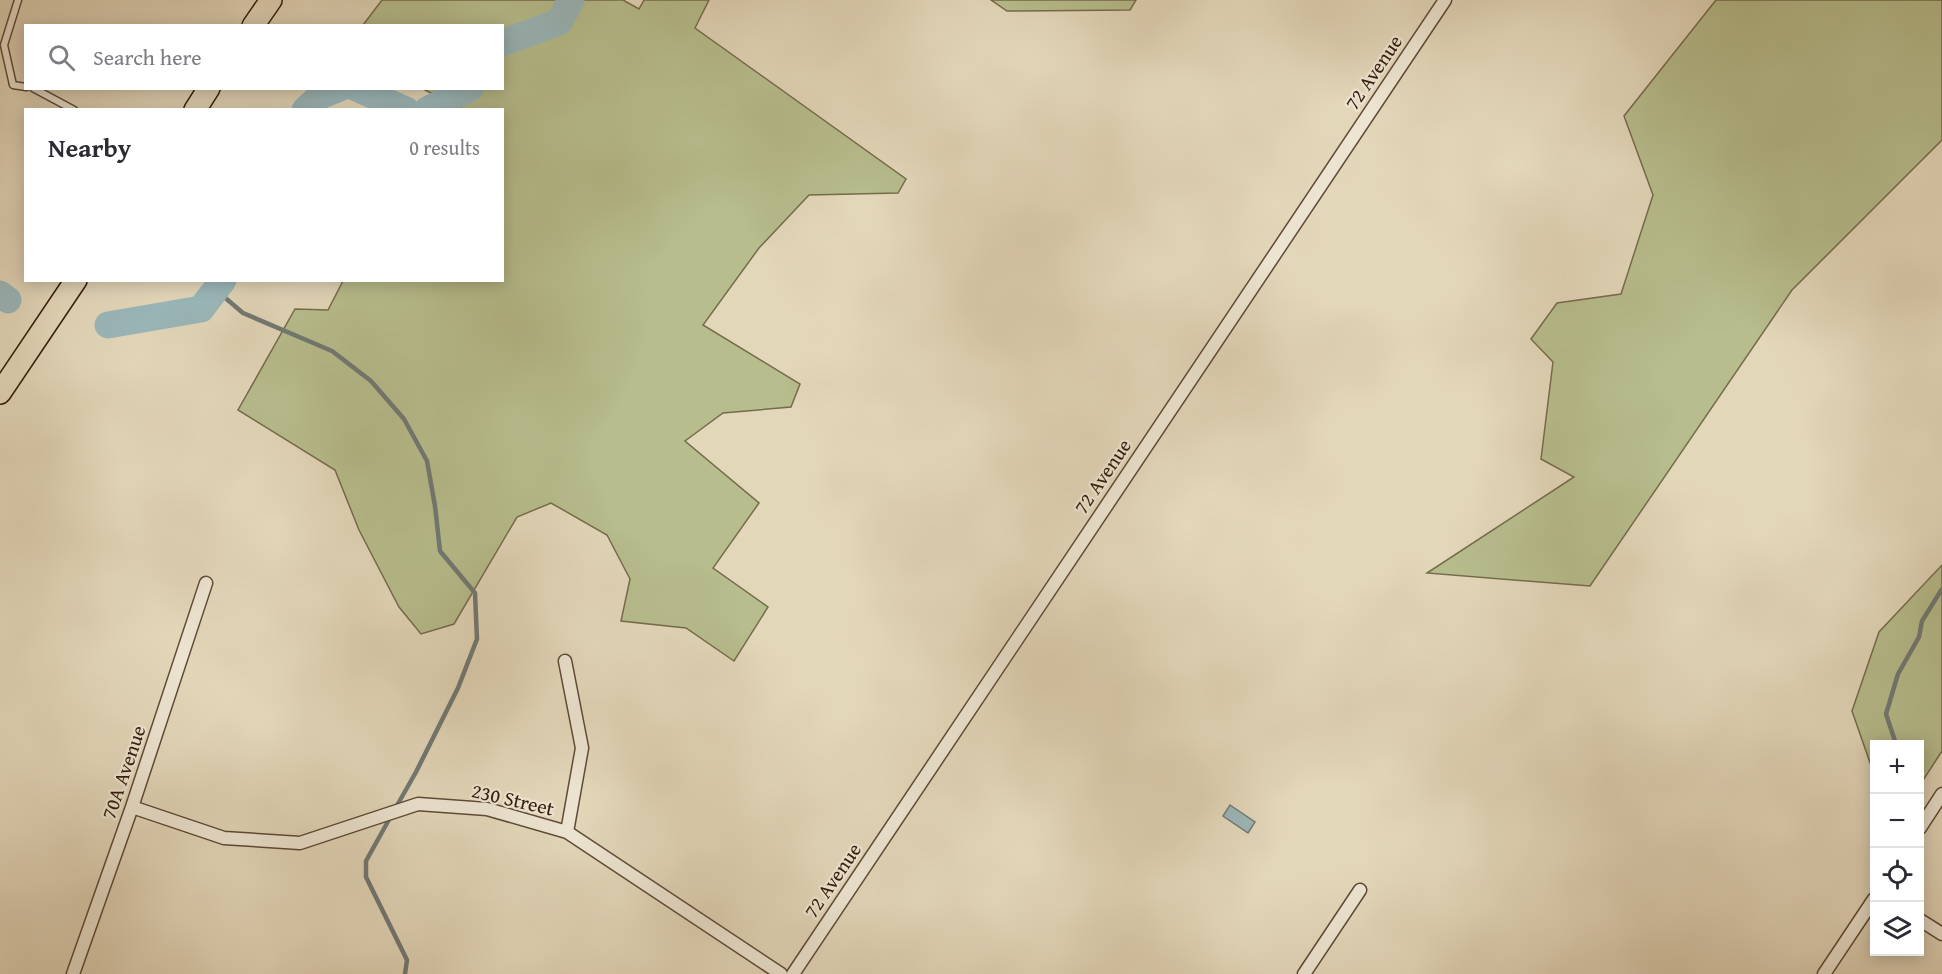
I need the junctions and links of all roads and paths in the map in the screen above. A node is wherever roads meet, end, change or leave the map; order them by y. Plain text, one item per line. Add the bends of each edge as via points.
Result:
1 (18, 0) edge
2 (271, 0) edge
3 (1445, 0) edge
4 (254, 24) edge
5 (24, 87) edge
6 (37, 90) edge
7 (208, 90) edge
8 (70, 108) edge
9 (196, 108) edge
10 (75, 282) edge
11 (0, 393) edge
12 (206, 583) dead end
13 (565, 661) dead end
14 (1942, 794) edge
15 (132, 807) junction
16 (1924, 822) edge
17 (567, 832) junction
18 (1360, 890) dead end
19 (1873, 902) edge
20 (1924, 923) edge
21 (1942, 934) edge
22 (73, 974) edge
23 (782, 974) edge
24 (792, 974) edge
25 (1304, 974) edge
26 (1824, 974) edge

1 - 5 lane via 4,45 13,85
2 - 4 highway
3 - 24 street, 72 Avenue
6 - 8 lane
7 - 9 highway
10 - 11 highway
12 - 15 street, 70A Avenue
13 - 17 street via 582,748
14 - 16 street
15 - 17 street, 230 Street via 224,838 300,843 418,804 487,809
15 - 22 street, 70A Avenue
17 - 23 street, 230 Street
18 - 25 street
19 - 26 street
20 - 21 street

